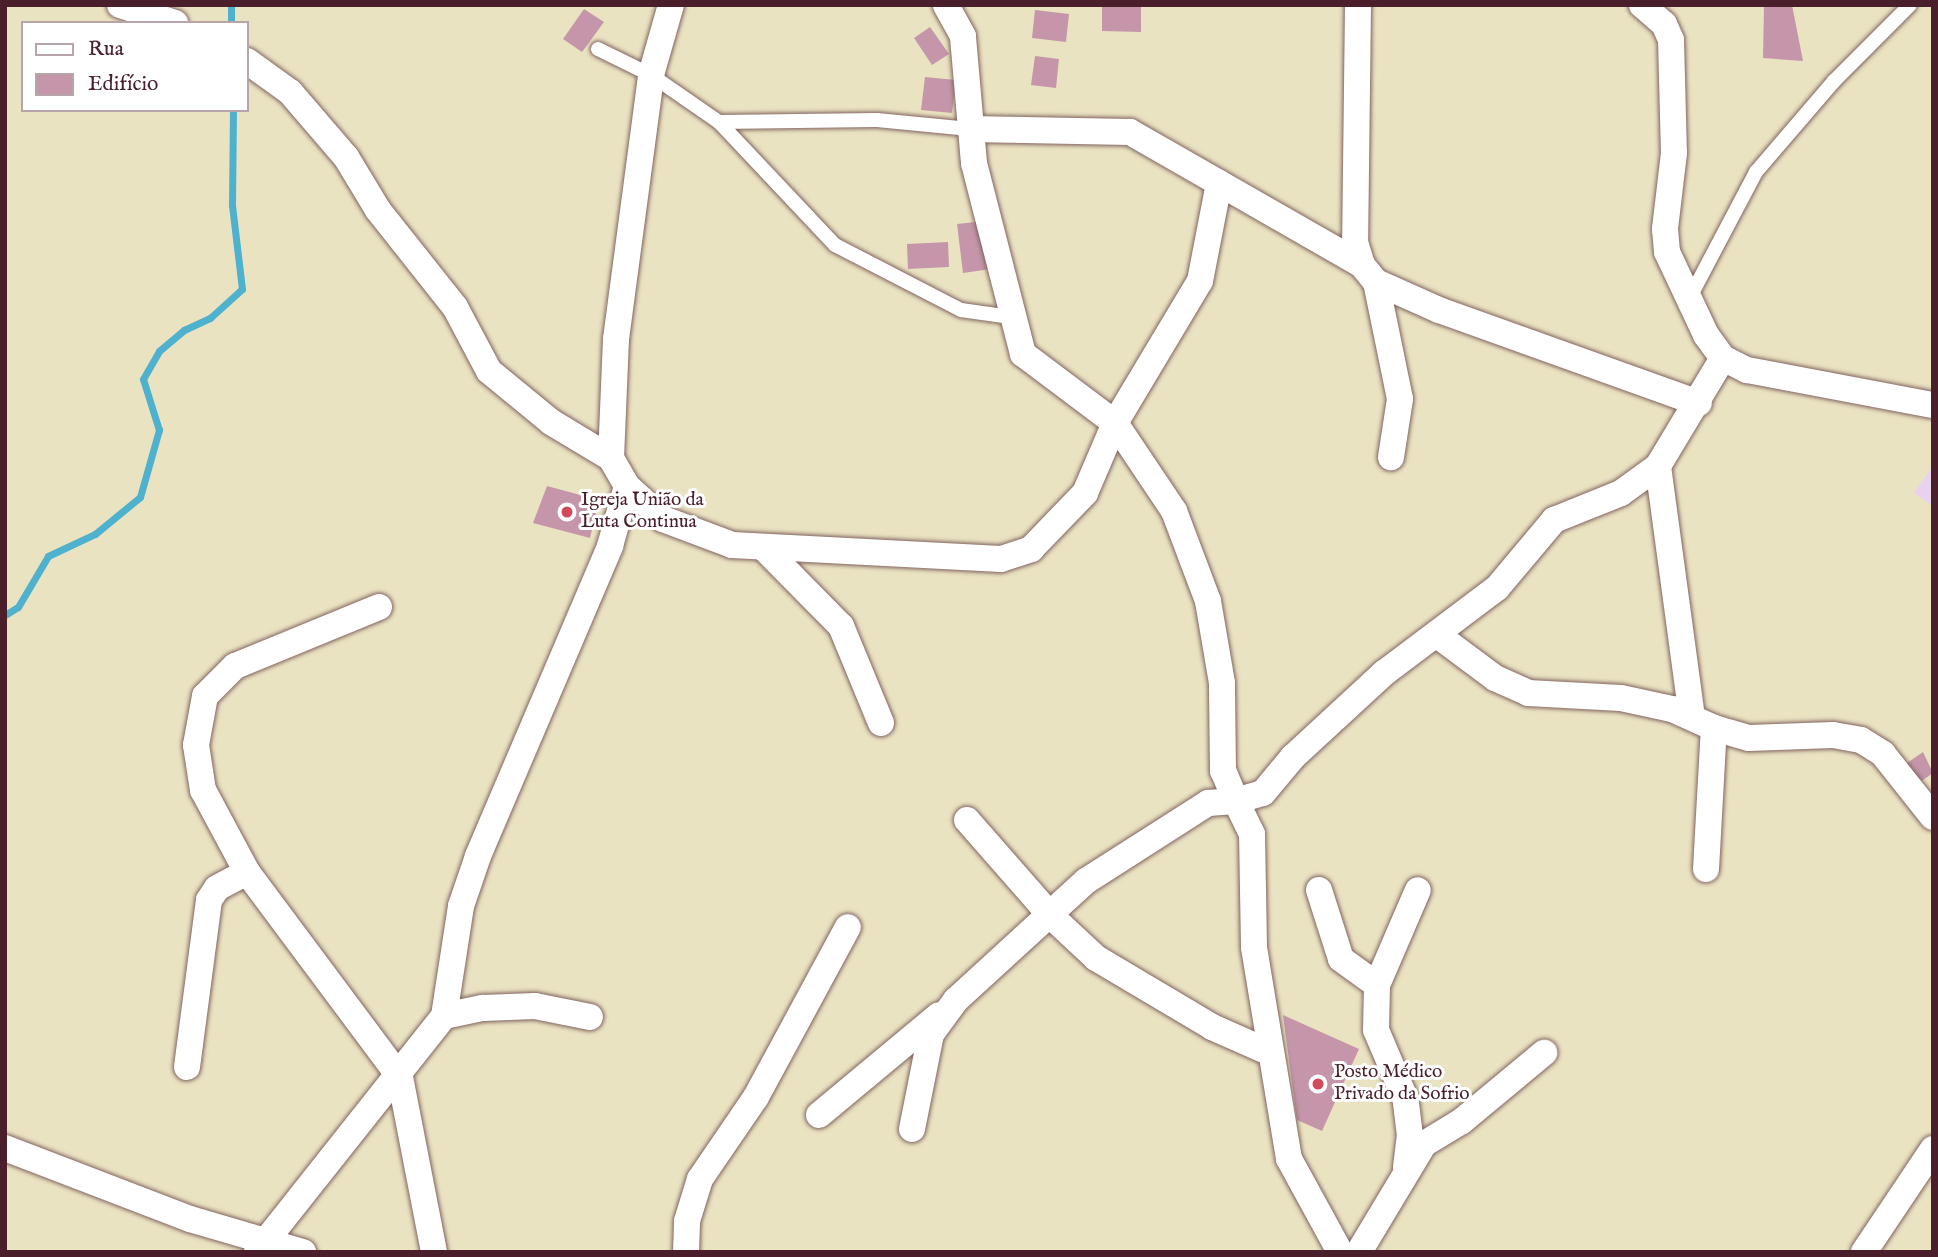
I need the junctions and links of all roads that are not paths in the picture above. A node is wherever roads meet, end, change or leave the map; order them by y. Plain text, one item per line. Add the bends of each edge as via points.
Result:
1 (120, 5) edge
2 (671, 5) edge
3 (946, 5) edge
4 (1358, 5) edge
5 (1642, 5) edge
6 (1910, 5) edge
7 (169, 21) edge
8 (598, 49) dead end
9 (248, 62) edge
10 (651, 75) junction
11 (719, 122) junction
12 (970, 129) junction
13 (1219, 183) junction
14 (1369, 274) junction
15 (1689, 299) junction
16 (1011, 317) junction
17 (1723, 358) junction
18 (1699, 403) junction
19 (1933, 405) edge
20 (1115, 423) junction
21 (1391, 457) dead end
22 (611, 458) junction
23 (1658, 466) junction
24 (627, 486) junction
25 (764, 548) junction
26 (379, 607) dead end
27 (1436, 634) junction
28 (881, 723) dead end
29 (1703, 723) junction
30 (1236, 801) junction
31 (1933, 817) edge
32 (967, 820) dead end
33 (1706, 869) dead end
34 (247, 872) junction
35 (1319, 890) dead end
36 (1418, 890) dead end
37 (1051, 916) junction
38 (848, 928) dead end
39 (1377, 985) junction
40 (956, 1000) junction
41 (444, 1016) junction
42 (590, 1017) dead end
43 (1271, 1053) junction
44 (1544, 1053) dead end
45 (187, 1067) dead end
46 (400, 1077) junction
47 (819, 1115) dead end
48 (912, 1129) dead end
49 (5, 1149) edge
50 (1933, 1149) edge
51 (1406, 1167) junction
52 (261, 1246) edge
53 (303, 1252) edge
54 (435, 1252) edge
55 (686, 1252) edge
56 (1339, 1252) edge
57 (1359, 1252) edge
58 (1864, 1252) edge

1 - 7 street
2 - 10 street
3 - 12 street via 963,36
4 - 14 street via 1355,242
5 - 15 street via 1664,24 1671,40 1674,153 1665,229 1667,252
6 - 15 lane via 1833,80 1756,172
8 - 10 lane
9 - 22 street via 289,92 346,156 378,210 456,307 489,371 551,422
10 - 11 lane
10 - 22 street via 616,339
11 - 12 lane via 877,120
11 - 16 lane via 835,245 961,310
12 - 13 street via 1130,132
12 - 16 street
13 - 14 street
13 - 20 street via 1200,281
14 - 18 street via 1439,310
14 - 21 street via 1399,399
15 - 17 street
16 - 20 street via 1023,354
17 - 18 street
17 - 19 street via 1769,377
18 - 23 street
20 - 25 street via 1085,493 1031,550 1001,559
20 - 30 street via 1174,511 1208,601 1222,683 1223,771
22 - 24 street
23 - 27 street via 1621,493 1554,520 1497,589
23 - 29 street
24 - 25 street via 663,519 732,545
24 - 41 street via 594,589 478,856 461,906
25 - 28 street via 841,626
26 - 34 street via 235,666 205,696 196,745 203,790
27 - 29 street via 1495,678 1528,692 1621,698
27 - 30 street via 1384,673 1293,757 1263,793
29 - 31 street via 1749,738 1833,735 1861,740 1883,754
29 - 33 street
30 - 37 street via 1208,803 1086,881
30 - 43 street via 1252,834 1254,947
32 - 37 street
34 - 45 street via 217,888 209,900
34 - 46 street
35 - 39 street via 1341,959
36 - 39 street
37 - 40 street
37 - 43 street via 1097,958 1212,1027
38 - 55 street via 756,1097 701,1179 687,1221
39 - 51 street via 1376,1030 1405,1098 1410,1136
40 - 47 street
40 - 48 street via 931,1034
41 - 42 street via 483,1008 535,1006
41 - 46 street
43 - 56 street via 1289,1159
44 - 51 street via 1462,1121 1424,1144
46 - 52 street
46 - 54 street
49 - 52 street
50 - 58 street
51 - 57 street
52 - 53 street

